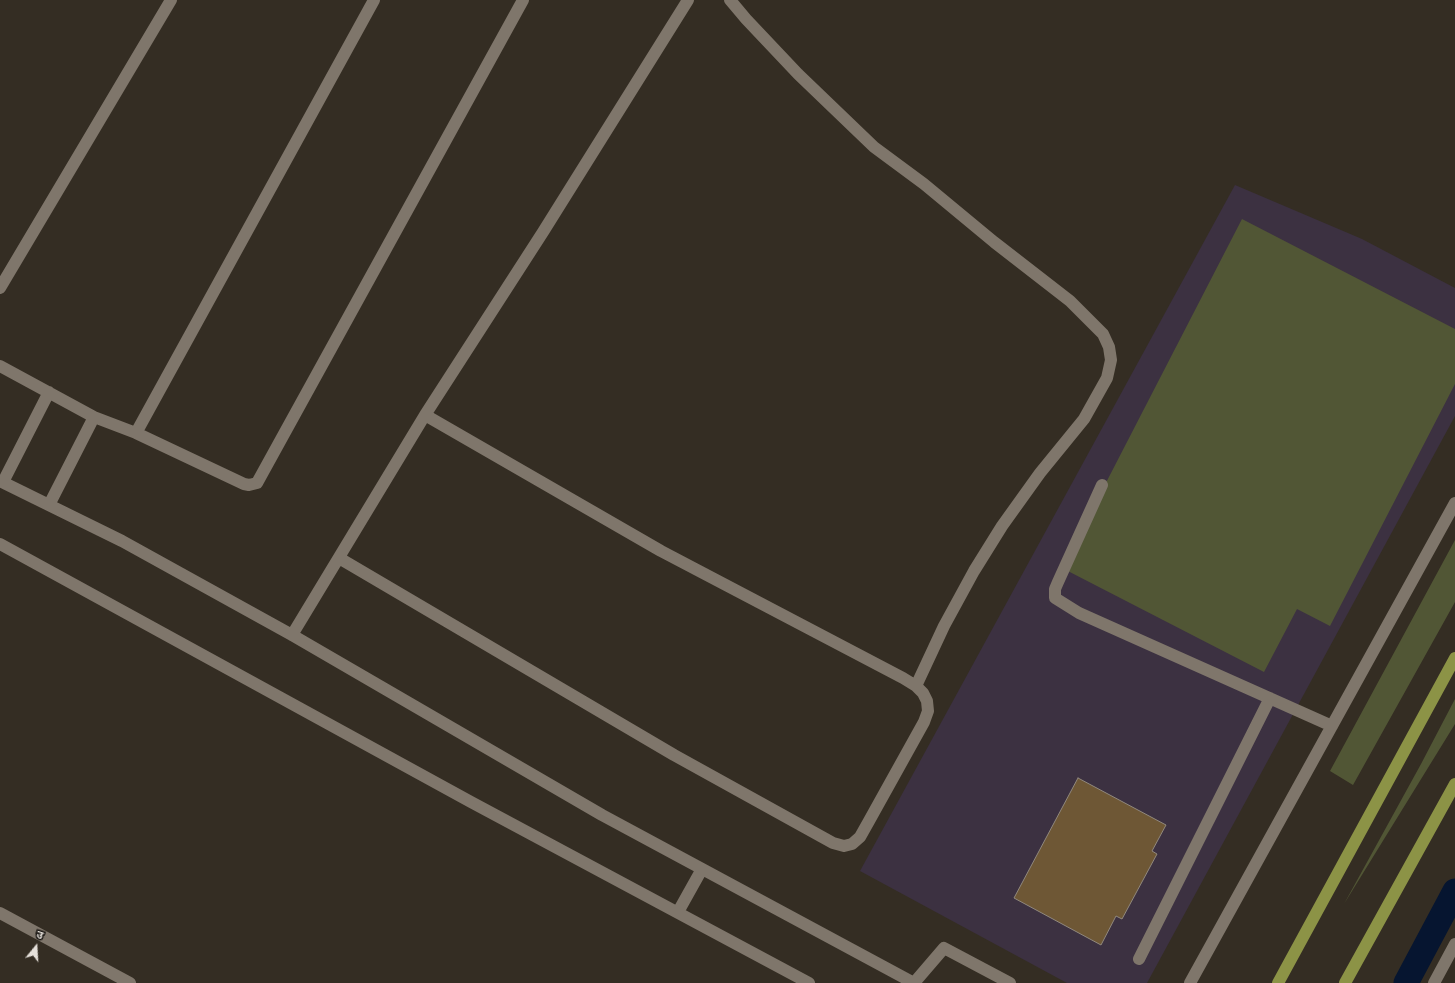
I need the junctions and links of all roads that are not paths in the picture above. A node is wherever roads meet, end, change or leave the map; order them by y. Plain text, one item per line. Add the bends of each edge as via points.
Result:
1 (171, 0) edge
2 (374, 0) edge
3 (523, 0) edge
4 (688, 0) edge
5 (730, 0) edge
6 (0, 288) edge
7 (0, 366) edge
8 (49, 392) junction
9 (425, 415) junction
10 (94, 417) junction
11 (136, 433) junction
12 (1, 482) edge
13 (1102, 485) dead end
14 (1455, 503) edge
15 (50, 505) junction
16 (0, 544) edge
17 (339, 558) junction
18 (292, 635) junction
19 (1455, 658) edge
20 (916, 686) junction
21 (1270, 698) junction
22 (1332, 726) junction
23 (1455, 784) edge
24 (702, 869) junction
25 (678, 912) junction
26 (0, 913) edge
27 (1455, 944) edge
28 (1139, 959) dead end
29 (130, 983) edge
30 (809, 983) edge
31 (914, 983) edge
32 (1010, 983) edge
33 (1190, 983) edge
34 (1278, 983) edge
35 (1345, 983) edge
36 (1434, 983) edge

1 - 6 street
2 - 11 street
3 - 11 street via 257,482 244,484
4 - 9 street
5 - 20 street via 798,74 874,147 1070,302 1103,334 1110,347 1112,360 1108,378 1080,425 1040,473 1002,526 944,626
7 - 8 street
8 - 10 street
8 - 12 street
9 - 17 street
9 - 20 street via 662,551
10 - 11 street
10 - 15 street
12 - 15 street
13 - 21 street via 1055,589 1055,598 1079,613
14 - 22 street
15 - 18 street via 122,541
16 - 25 street
17 - 18 street
17 - 20 street via 674,755 833,843 844,846 852,844 860,837 870,822 924,722 928,711 927,702
18 - 24 street via 595,811
19 - 34 main road
21 - 22 street
21 - 28 street
22 - 33 street
23 - 35 main road
24 - 25 street
24 - 31 street
25 - 30 street
26 - 29 street
27 - 36 street
31 - 32 street via 944,948

